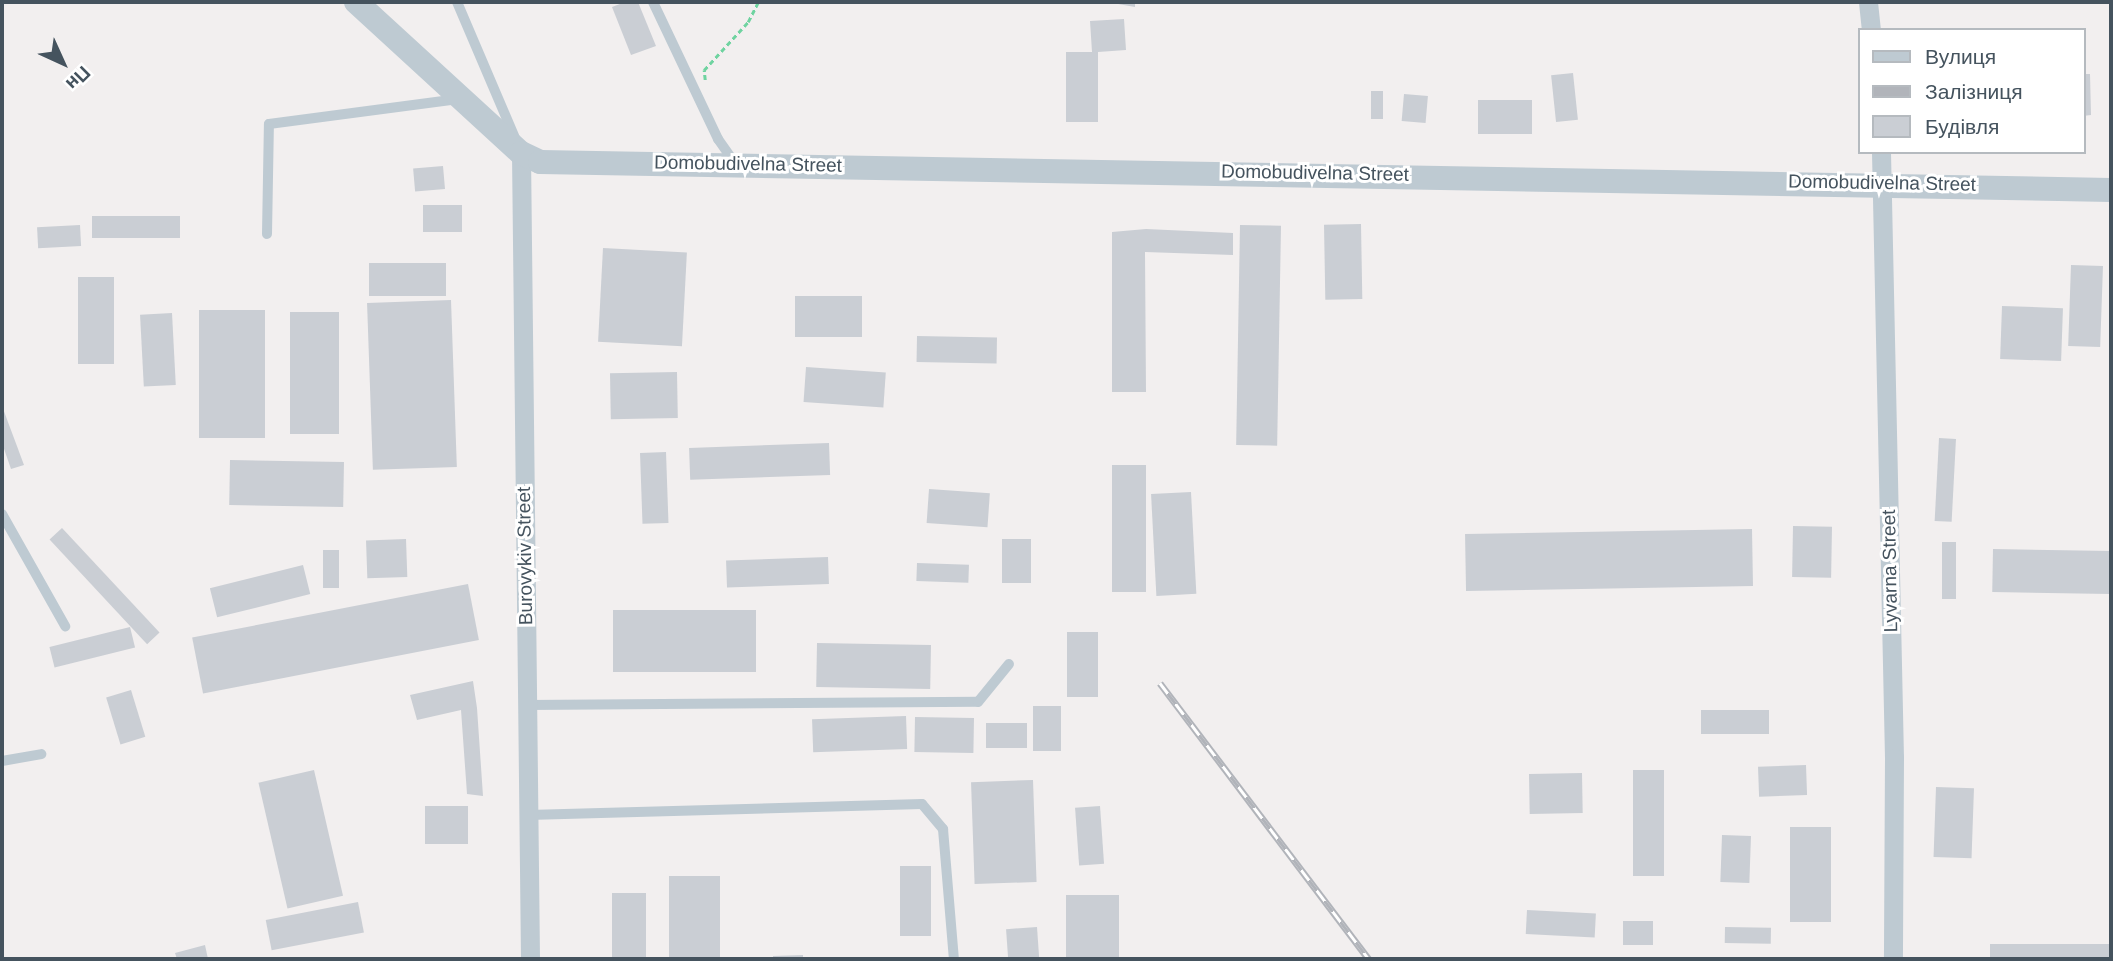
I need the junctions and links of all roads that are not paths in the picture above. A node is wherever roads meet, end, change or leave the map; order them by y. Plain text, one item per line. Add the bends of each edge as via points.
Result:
1 (356, 2) edge
2 (457, 2) edge
3 (653, 2) edge
4 (1868, 2) edge
5 (1871, 28) edge
6 (462, 99) junction
7 (520, 153) junction
8 (1881, 154) edge
9 (734, 163) junction
10 (1884, 183) junction
11 (2111, 190) edge
12 (267, 234) dead end
13 (2, 514) edge
14 (65, 626) dead end
15 (1009, 664) dead end
16 (527, 705) junction
17 (41, 754) dead end
18 (2, 761) edge
19 (528, 815) junction
20 (530, 959) edge
21 (954, 959) edge
22 (1893, 959) edge

1 - 6 street
2 - 7 lane
3 - 9 lane via 718,139
4 - 5 street
6 - 7 street
6 - 12 lane via 269,124
7 - 9 street, Domobudivelna Street via 540,162
7 - 16 street, Burovykiv Street
8 - 10 street, Lyvarna Street
9 - 10 street, Domobudivelna Street
10 - 11 street, Domobudivelna Street
10 - 22 street, Lyvarna Street
13 - 14 lane
15 - 16 lane via 978,702
16 - 19 street, Burovykiv Street
17 - 18 lane
19 - 20 street, Burovykiv Street
19 - 21 lane via 922,804 943,829

